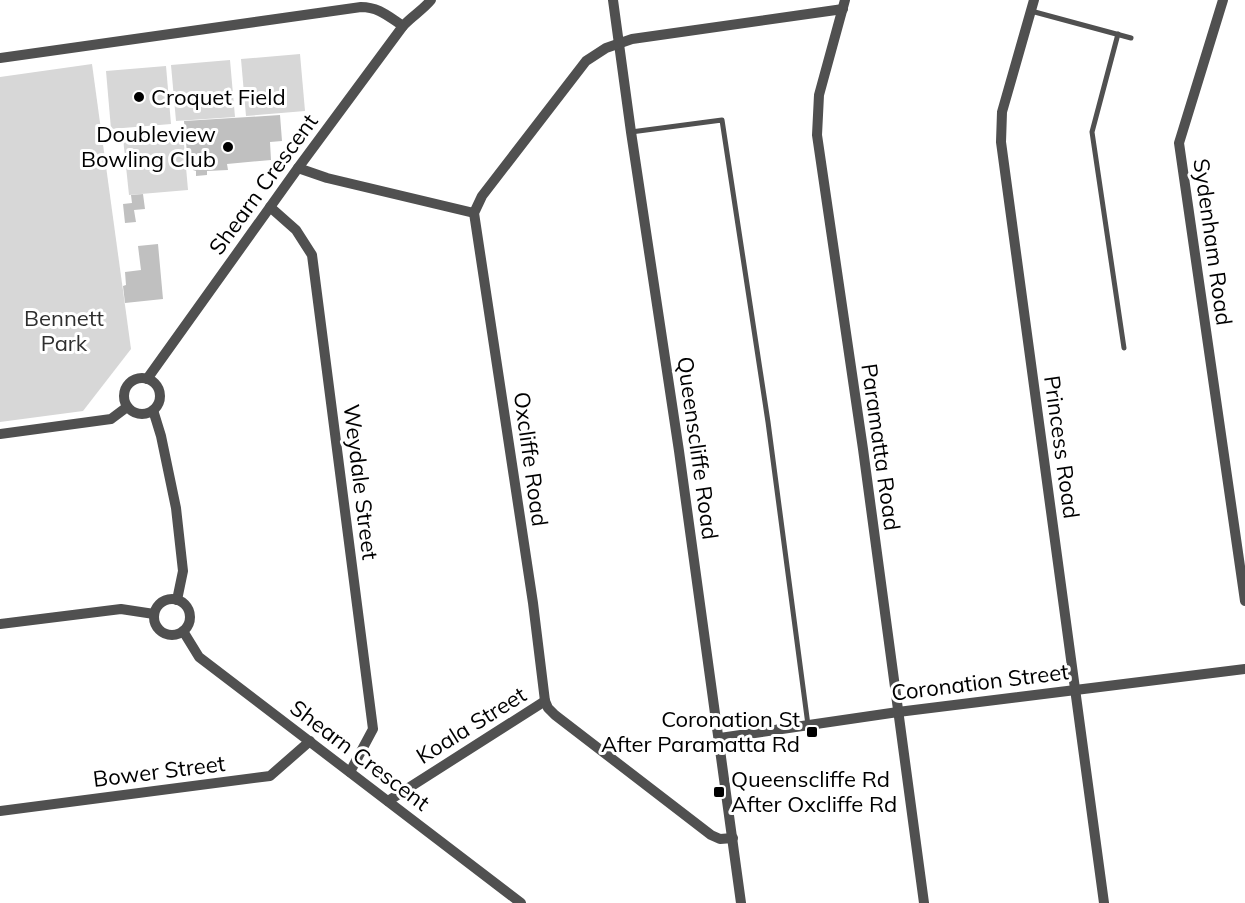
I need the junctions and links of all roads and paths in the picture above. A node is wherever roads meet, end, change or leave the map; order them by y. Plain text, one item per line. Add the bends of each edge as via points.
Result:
1 (419, 0) edge
2 (431, 0) edge
3 (613, 0) edge
4 (1223, 0) edge
5 (844, 5) edge
6 (1033, 5) edge
7 (413, 15) junction
8 (403, 26) junction
9 (1118, 34) junction
10 (1131, 38) dead end
11 (619, 42) junction
12 (0, 58) edge
13 (631, 132) junction
14 (298, 168) junction
15 (270, 207) junction
16 (474, 213) junction
17 (1124, 348) dead end
18 (147, 379) junction
19 (127, 407) junction
20 (153, 410) junction
21 (0, 434) edge
22 (177, 600) junction
23 (1245, 601) edge
24 (154, 614) junction
25 (0, 624) edge
26 (183, 631) junction
27 (1245, 669) edge
28 (1076, 689) junction
29 (545, 701) junction
30 (898, 712) junction
31 (808, 725) junction
32 (720, 738) junction
33 (310, 741) junction
34 (350, 772) junction
35 (388, 801) junction
36 (0, 810) edge
37 (733, 838) junction
38 (521, 903) edge
39 (741, 903) edge
40 (924, 903) edge
41 (1104, 903) edge

1 - 7 street, Shearn Crescent
2 - 7 street, Shearn Crescent
3 - 11 street, Queenscliffe Road
4 - 23 street, Sydenham Road via 1179,144
5 - 11 street
5 - 30 street, Paramatta Road via 819,95 817,135
6 - 9 lane
6 - 28 street, Princess Road via 1002,112 1001,142
7 - 8 street, Shearn Crescent
8 - 12 street via 380,10 361,7
8 - 14 street, Shearn Crescent
9 - 10 lane
9 - 17 lane via 1092,132
11 - 13 street, Queenscliffe Road
11 - 16 street via 586,61 482,196
13 - 31 lane via 722,120 768,422
13 - 32 street, Queenscliffe Road
14 - 15 street, Shearn Crescent
14 - 16 street
15 - 18 street, Shearn Crescent
15 - 34 street, Weydale Street via 296,230 312,255 373,729
16 - 29 street, Oxcliffe Road
18 - 19 street via 130,381 123,394
18 - 20 street via 156,384 160,398
19 - 20 street via 140,414
19 - 21 street via 111,419
20 - 22 street via 176,508 183,571
22 - 24 street via 164,600
22 - 26 street via 190,615
24 - 25 street via 121,609
24 - 26 street via 159,630 169,635
26 - 33 street, Shearn Crescent via 199,657
27 - 28 street, Coronation Street
28 - 30 street, Coronation Street
28 - 41 street, Princess Road
29 - 35 street, Koala Street
29 - 37 street via 555,715 711,835
30 - 31 street, Coronation Street
30 - 40 street, Paramatta Road
31 - 32 street, Coronation Street
32 - 37 street, Queenscliffe Road
33 - 34 street, Shearn Crescent
33 - 36 street, Bower Street via 270,776
34 - 35 street, Shearn Crescent
35 - 38 street, Shearn Crescent
37 - 39 street, Queenscliffe Road

